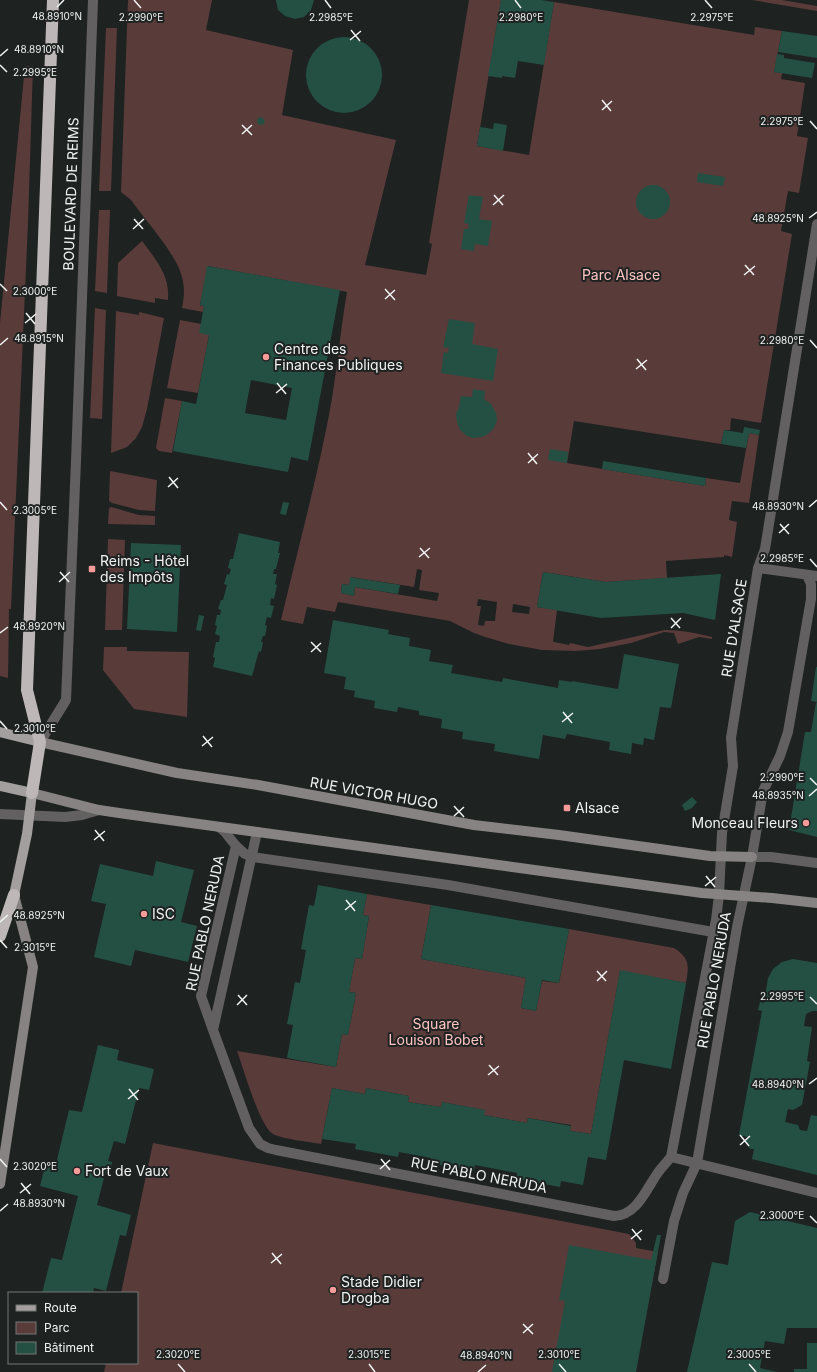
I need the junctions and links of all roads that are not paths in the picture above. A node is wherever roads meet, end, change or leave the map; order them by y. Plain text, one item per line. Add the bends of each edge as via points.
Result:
1 (53, 0) edge
2 (93, 0) edge
3 (817, 224) edge
4 (758, 568) junction
5 (812, 575) edge
6 (0, 732) edge
7 (40, 742) junction
8 (0, 786) edge
9 (32, 793) junction
10 (99, 810) junction
11 (0, 814) edge
12 (30, 815) junction
13 (219, 827) junction
14 (257, 832) junction
15 (236, 846) junction
16 (252, 857) junction
17 (721, 857) junction
18 (752, 857) junction
19 (817, 863) edge
20 (14, 895) junction
21 (719, 895) junction
22 (743, 896) junction
23 (817, 903) edge
24 (713, 932) junction
25 (0, 936) edge
26 (214, 1030) junction
27 (671, 1157) junction
28 (697, 1163) junction
29 (0, 1184) edge
30 (817, 1193) edge
31 (663, 1279) dead end

1 - 7 highway via 27,690
2 - 7 street, BOULEVARD DE REIMS via 66,700
3 - 4 street, RUE D'ALSACE via 765,549
4 - 5 street
4 - 17 street, RUE D'ALSACE via 731,738 733,766 722,833
5 - 18 street via 788,732 763,791
6 - 7 main road
7 - 9 highway
7 - 17 main road, RUE VICTOR HUGO via 177,773 474,825
8 - 9 main road
9 - 10 main road
9 - 12 main road
10 - 12 street via 74,817
10 - 13 main road
11 - 12 street
12 - 20 main road
13 - 14 main road
13 - 15 street, RUE PABLO NERUDA
14 - 16 street
14 - 21 main road
15 - 16 street
15 - 26 street, RUE PABLO NERUDA via 201,996
16 - 24 street via 448,885
16 - 26 street
17 - 18 main road, RUE VICTOR HUGO
17 - 21 street, RUE D'ALSACE
18 - 19 street, RUE VICTOR HUGO
18 - 22 street
20 - 25 highway
20 - 29 main road via 33,966
21 - 22 main road
21 - 24 street, RUE PABLO NERUDA
22 - 23 main road
22 - 28 street, RUE PABLO NERUDA
24 - 27 street, RUE PABLO NERUDA
26 - 27 street, RUE PABLO NERUDA via 249,1128 260,1144 268,1148 614,1216 623,1214 637,1205
27 - 28 street
28 - 30 street
28 - 31 street, RUE PABLO NERUDA via 674,1221

